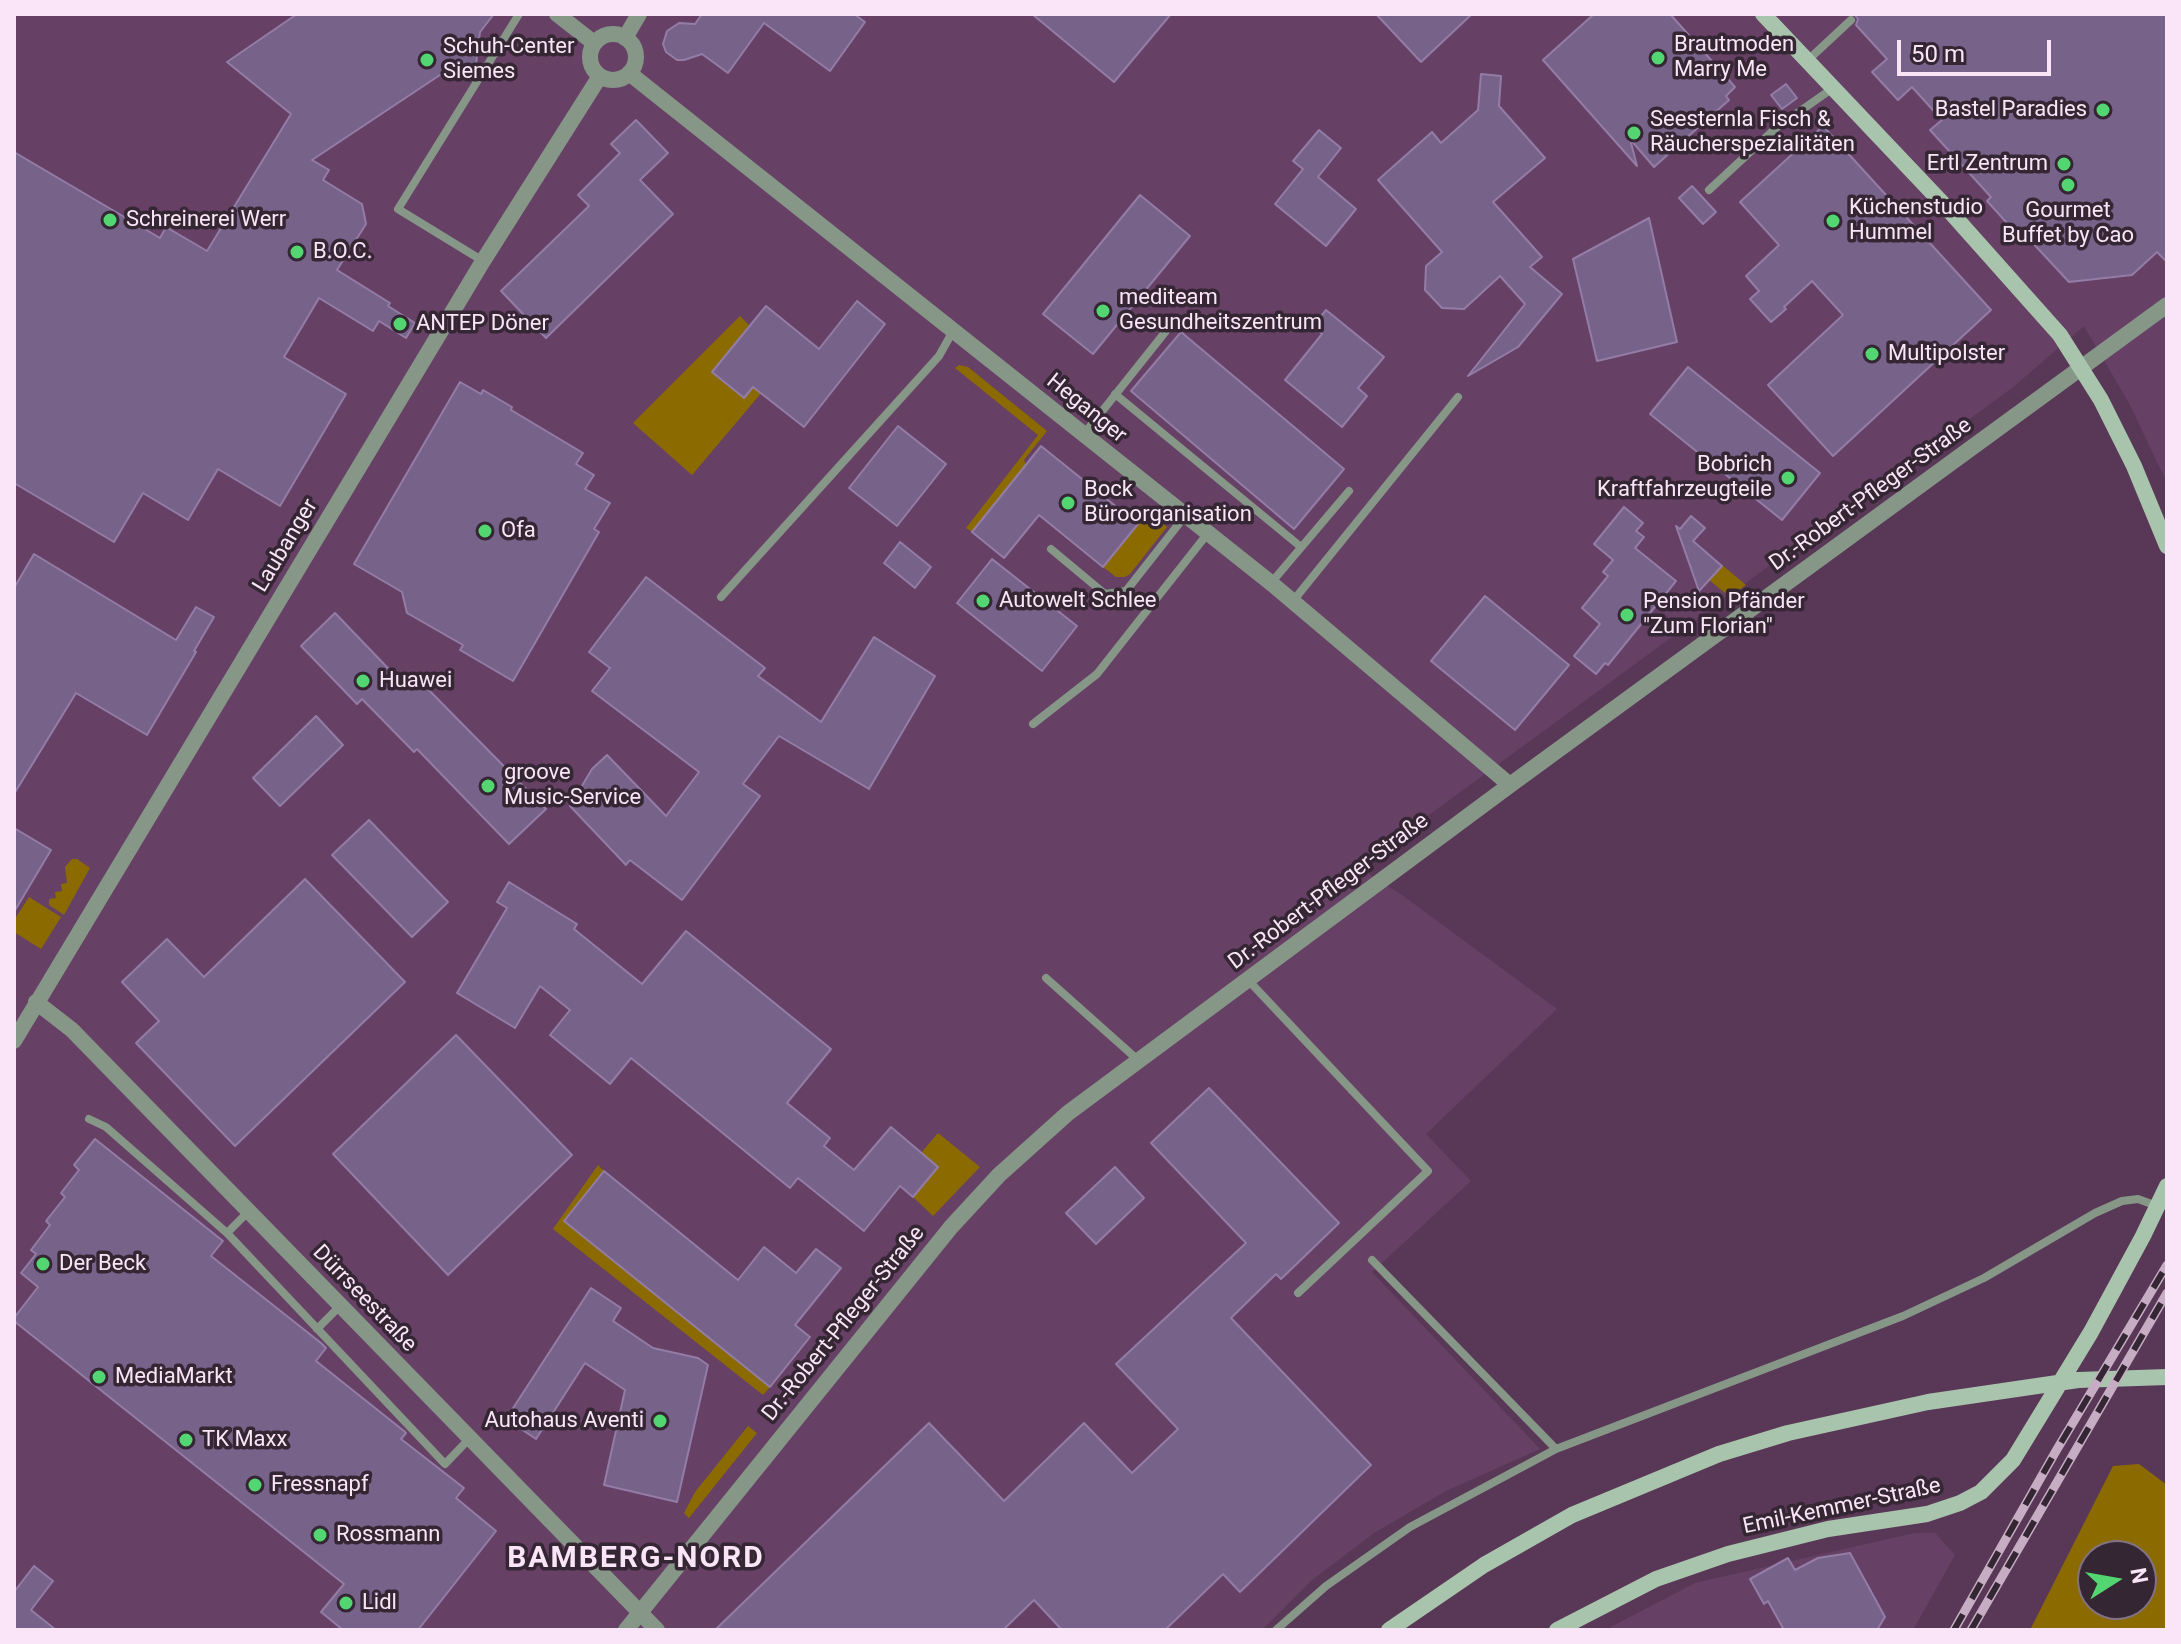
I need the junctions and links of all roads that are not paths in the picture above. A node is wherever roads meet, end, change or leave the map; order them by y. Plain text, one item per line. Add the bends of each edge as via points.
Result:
1 (519, 14) edge
2 (557, 14) edge
3 (639, 14) edge
4 (1763, 14) edge
5 (1851, 20) dead end
6 (625, 38) junction
7 (594, 43) junction
8 (1807, 61) junction
9 (629, 73) junction
10 (600, 76) junction
11 (1833, 88) junction
12 (1709, 190) dead end
13 (483, 261) junction
14 (2167, 305) edge
15 (953, 331) junction
16 (1166, 331) dead end
17 (2082, 369) junction
18 (1115, 394) junction
19 (1458, 397) dead end
20 (1083, 434) junction
21 (1349, 491) dead end
22 (1185, 516) junction
23 (1208, 533) junction
24 (2167, 546) edge
25 (1301, 547) junction
26 (1051, 549) dead end
27 (1271, 583) junction
28 (721, 597) dead end
29 (1293, 601) junction
30 (1033, 724) dead end
31 (1510, 785) junction
32 (1046, 978) dead end
33 (1248, 980) junction
34 (36, 1002) junction
35 (14, 1041) edge
36 (1138, 1061) junction
37 (89, 1119) dead end
38 (2167, 1186) edge
39 (2158, 1206) junction
40 (249, 1211) junction
41 (227, 1233) junction
42 (1372, 1260) dead end
43 (1298, 1293) dead end
44 (341, 1305) junction
45 (317, 1329) junction
46 (2167, 1377) edge
47 (470, 1438) junction
48 (1556, 1449) junction
49 (640, 1612) junction
50 (626, 1630) edge
51 (657, 1630) edge
52 (1276, 1630) edge
53 (1389, 1630) edge
54 (1557, 1630) edge

1 - 13 lane via 398,209
2 - 7 street
3 - 6 street
4 - 8 street
5 - 8 lane
6 - 7 street via 605,35
6 - 9 street via 635,50
7 - 10 street via 589,58
8 - 11 street
9 - 10 street via 618,79
9 - 15 street, Heganger
10 - 13 street, Laubanger
11 - 12 lane via 1776,128
11 - 17 street via 2060,335
13 - 34 street, Laubanger
14 - 17 street, Dr.-Robert-Pfleger-Straße
15 - 20 street, Heganger
15 - 28 lane via 939,356
16 - 18 lane
17 - 24 street via 2134,466
17 - 31 street, Dr.-Robert-Pfleger-Straße
18 - 20 lane
18 - 25 lane
19 - 29 lane
20 - 22 street, Heganger
21 - 25 lane
22 - 23 street, Heganger
22 - 26 lane via 1126,591 1105,594
23 - 27 street, Heganger
23 - 30 lane via 1097,674
25 - 27 lane
27 - 29 street, Heganger
29 - 31 street, Heganger
31 - 33 street, Dr.-Robert-Pfleger-Straße
32 - 36 lane
33 - 36 street, Dr.-Robert-Pfleger-Straße
33 - 43 lane via 1428,1171
34 - 35 street, Laubanger
34 - 40 street, Dürrseestraße via 72,1030
36 - 49 street, Dr.-Robert-Pfleger-Straße via 1068,1113 977,1198
37 - 41 lane via 106,1127
38 - 39 street, Emil-Kemmer-Straße
39 - 48 lane via 2138,1199 2122,1201 1984,1278 1903,1316
39 - 54 street, Emil-Kemmer-Straße via 2091,1332 2013,1460 1981,1492 1927,1514 1828,1529 1728,1554 1656,1579
40 - 41 lane
40 - 44 street, Dürrseestraße
41 - 45 lane
42 - 48 lane
44 - 45 lane
44 - 47 street, Dürrseestraße
45 - 47 lane via 445,1464
46 - 53 street via 2016,1387 1855,1417 1719,1454 1572,1515 1484,1565
47 - 49 street, Dürrseestraße
48 - 52 lane via 1410,1527 1326,1586
49 - 50 street, Dr.-Robert-Pfleger-Straße
49 - 51 street, Dürrseestraße

